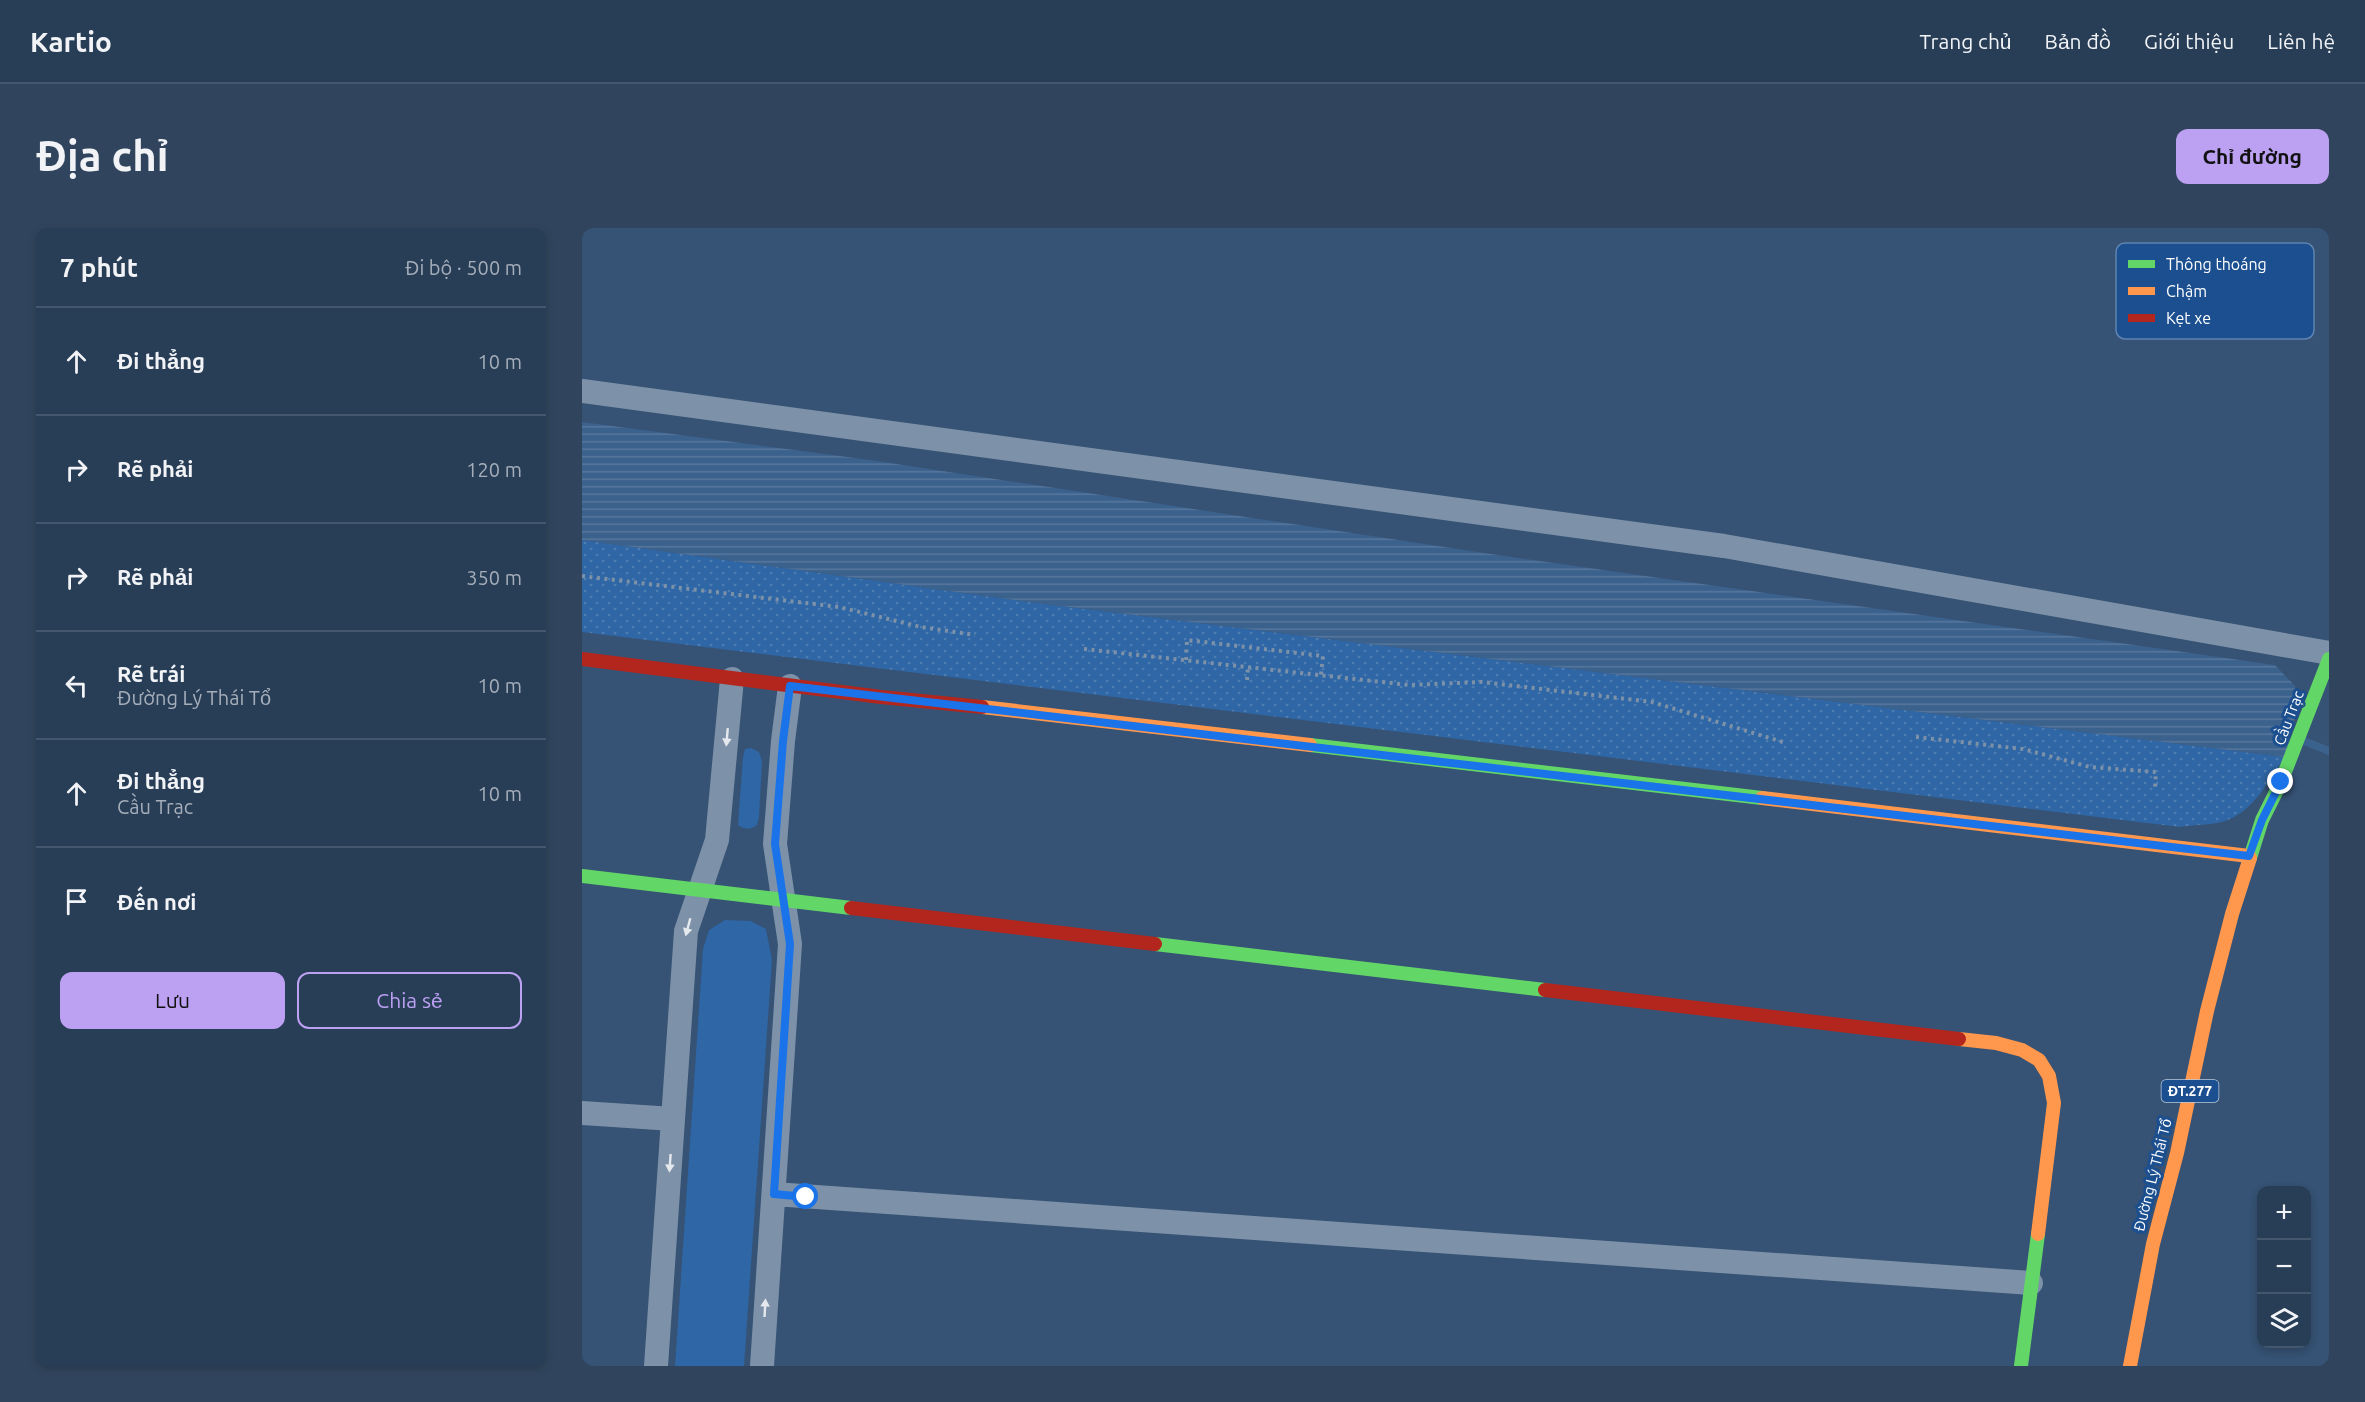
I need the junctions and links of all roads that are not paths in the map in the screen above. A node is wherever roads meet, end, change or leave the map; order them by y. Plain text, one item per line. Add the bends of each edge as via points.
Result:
1 (582, 391) edge
2 (2329, 653) edge
3 (582, 659) edge
4 (2329, 659) edge
5 (732, 678) junction
6 (790, 686) junction
7 (2262, 820) joint
8 (2249, 856) junction
9 (582, 876) edge
10 (700, 890) junction
11 (783, 901) junction
12 (582, 1113) edge
13 (673, 1119) junction
14 (774, 1194) junction
15 (2031, 1283) junction
16 (656, 1366) edge
17 (762, 1366) edge
18 (2020, 1366) edge
19 (2130, 1366) edge

1 - 2 street via 1724,546
3 - 5 street
4 - 7 street, Cầu Trạc / ĐT.277
5 - 6 street
5 -> 10 street via 717,840
6 - 8 street
6 - 11 street via 775,844
7 - 8 street, Đường Lý Thái Tổ / ĐT.277
8 - 19 street, Đường Lý Thái Tổ / ĐT.277 via 2207,1011 2153,1244
9 - 10 street
10 - 11 street
10 -> 13 street via 686,931
11 - 14 street via 790,944
11 - 15 street via 2024,1049 2043,1064 2053,1088 2054,1103
12 - 13 street
13 -> 16 street
14 - 15 street
17 -> 14 street
15 - 18 street

